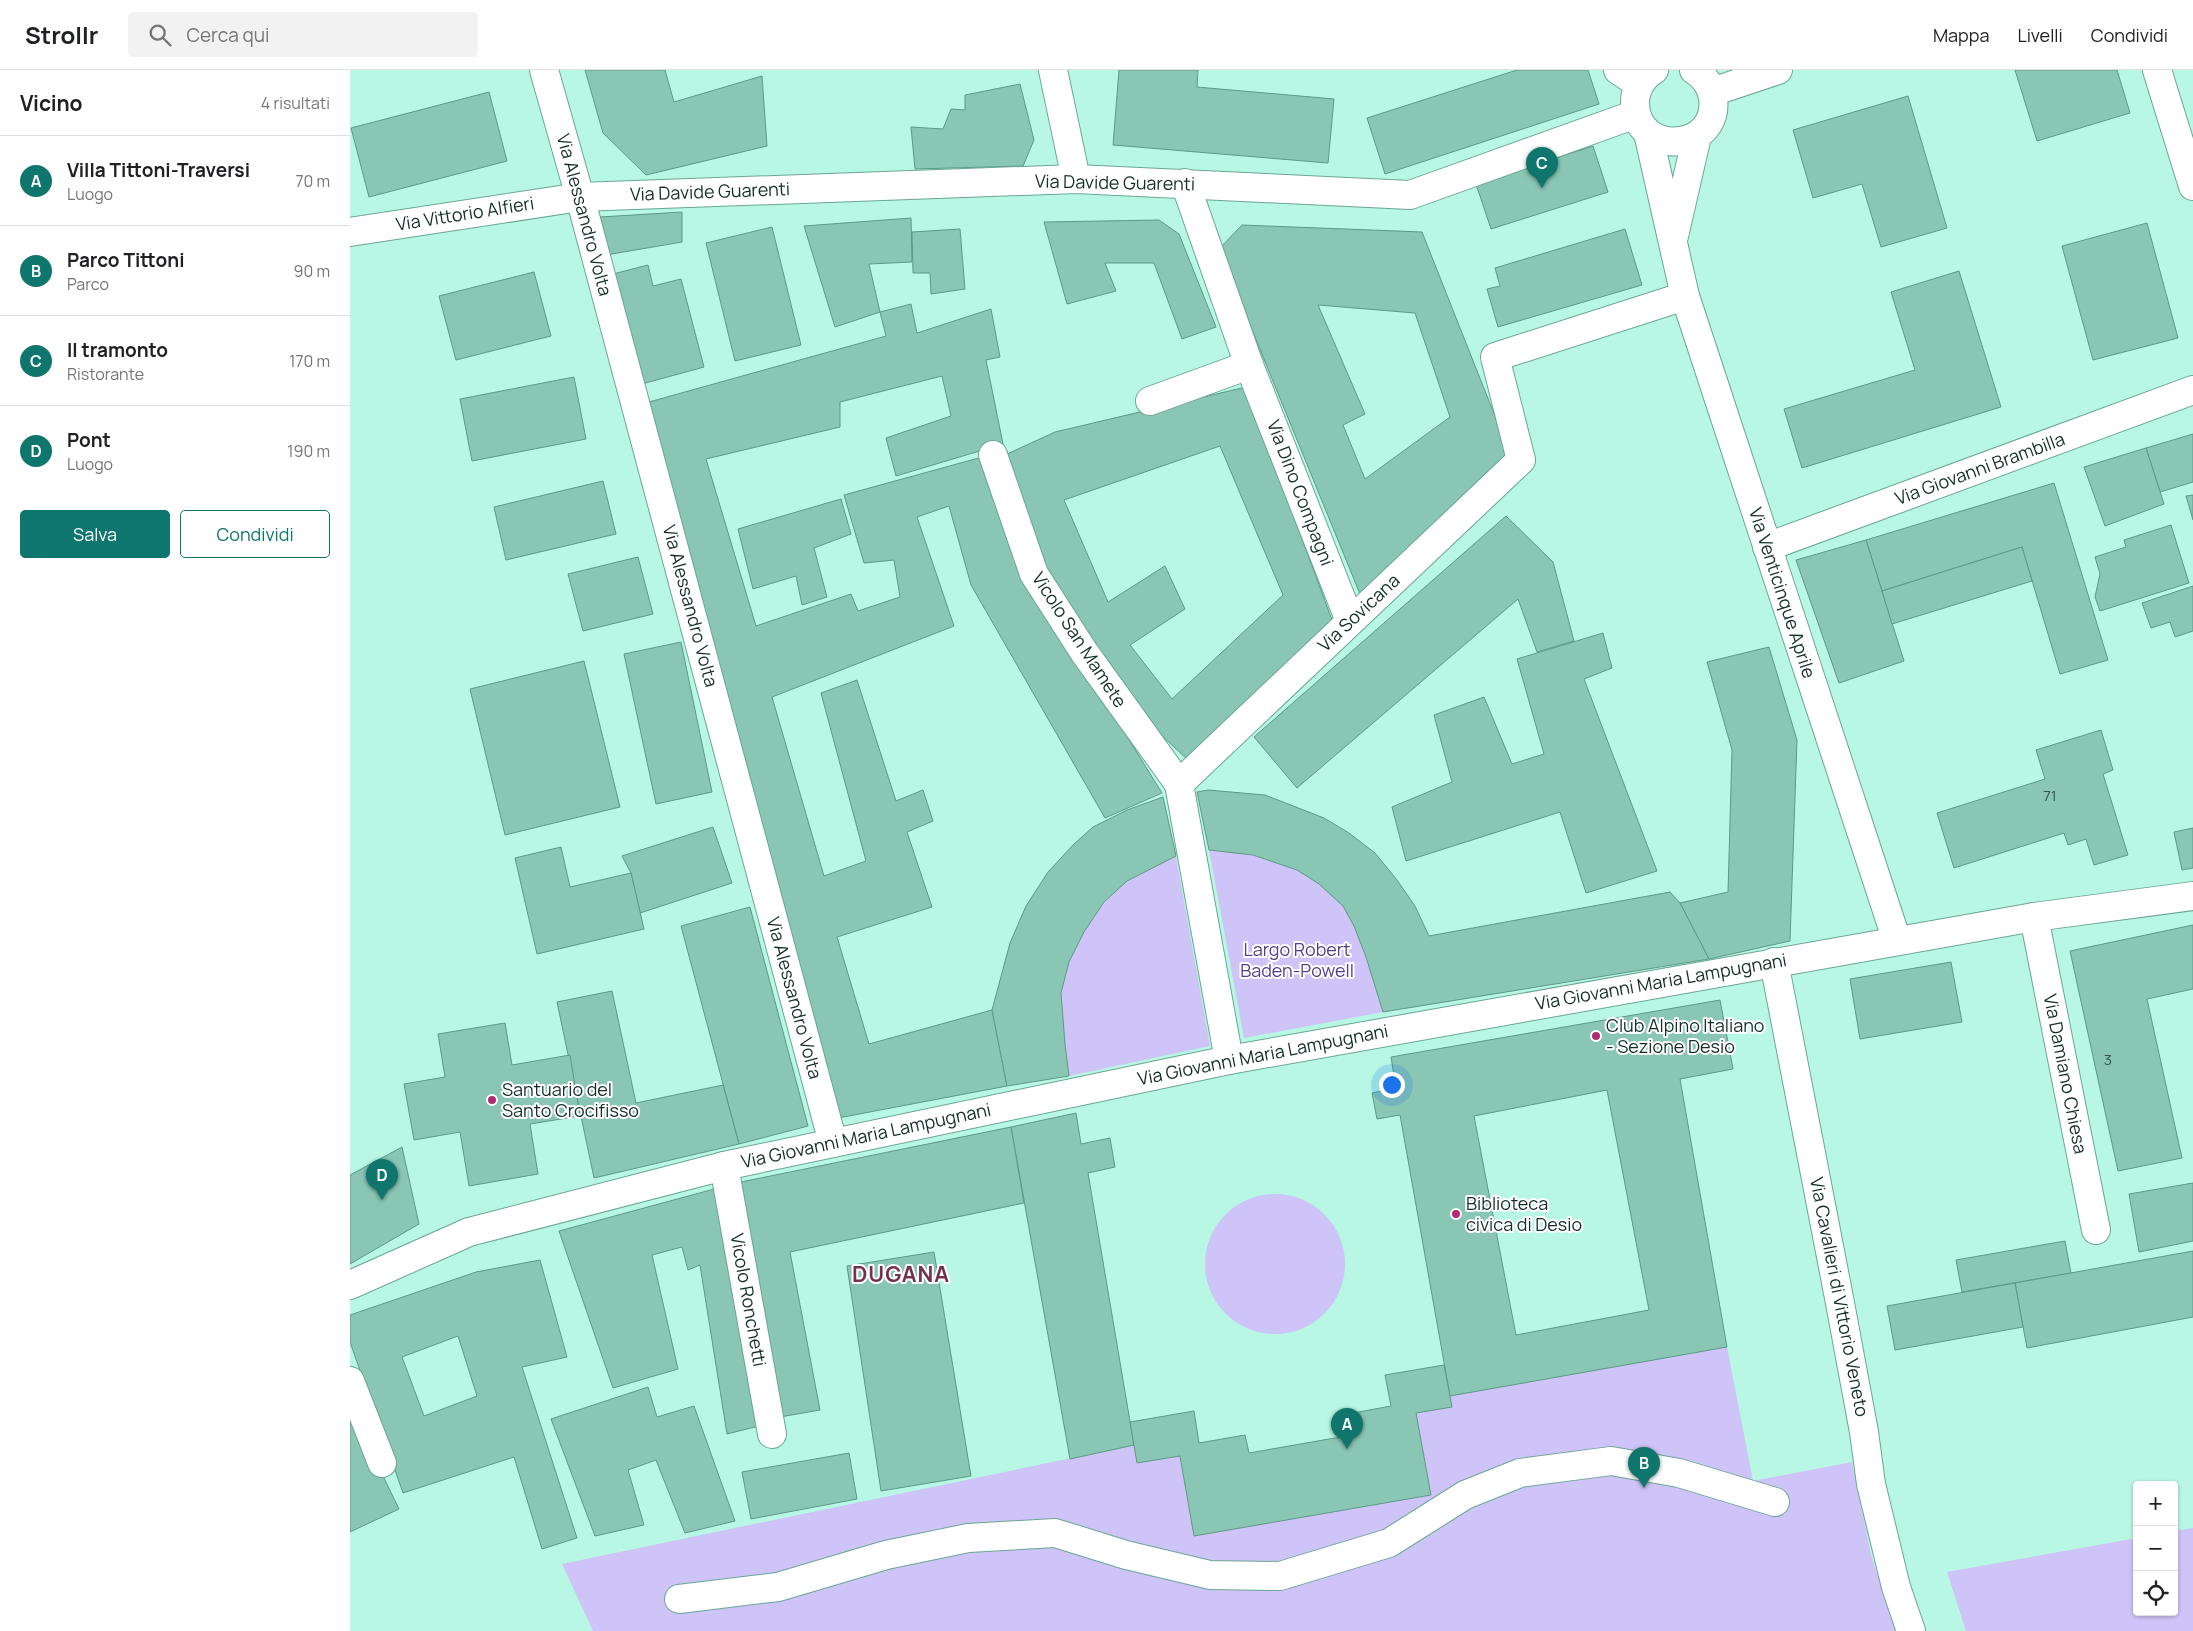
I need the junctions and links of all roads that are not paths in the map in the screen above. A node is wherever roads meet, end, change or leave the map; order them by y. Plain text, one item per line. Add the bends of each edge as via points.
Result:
1 (544, 70) edge
2 (1053, 70) edge
3 (1694, 70) edge
4 (1778, 70) edge
5 (2157, 70) edge
6 (1637, 75) edge
7 (1712, 92) junction
8 (1642, 123) junction
9 (1697, 136) junction
10 (1076, 179) junction
11 (1184, 183) junction
12 (2193, 186) edge
13 (580, 197) junction
14 (350, 232) edge
15 (1672, 244) junction
16 (1685, 296) junction
17 (1249, 365) junction
18 (2193, 390) edge
19 (1150, 401) dead end
20 (993, 455) dead end
21 (1767, 548) junction
22 (1350, 621) junction
23 (1178, 784) junction
24 (2193, 896) edge
25 (2034, 917) junction
26 (1897, 941) junction
27 (1774, 962) junction
28 (1229, 1060) junction
29 (833, 1143) junction
30 (724, 1166) junction
31 (2096, 1230) dead end
32 (350, 1285) edge
33 (350, 1382) edge
34 (772, 1434) dead end
35 (382, 1463) dead end
36 (1775, 1502) dead end
37 (679, 1599) dead end
38 (1911, 1631) edge

1 - 13 street, Via Alessandro Volta
2 - 10 street
3 - 7 street via 1706,80
4 - 7 street
5 - 12 street
6 - 8 street, Via Venticinque Aprile via 1634,104
7 - 9 street via 1712,116
8 - 9 street via 1659,140 1685,141
8 - 11 street, Via Davide Guarenti via 1410,195
8 - 15 street, Via Venticinque Aprile
9 - 15 street, Via Venticinque Aprile
10 - 11 street, Via Davide Guarenti
10 - 13 street, Via Davide Guarenti
11 - 17 street, Via Dino Compagni
13 - 14 street, Via Vittorio Alfieri
13 - 29 street, Via Alessandro Volta
15 - 16 street, Via Venticinque Aprile
16 - 21 street, Via Venticinque Aprile
16 - 22 street, Via Sovicana via 1496,357 1522,460
17 - 19 street
17 - 22 street, Via Dino Compagni
18 - 21 street, Via Giovanni Brambilla
20 - 23 street, Vicolo San Mamete via 1034,574 1084,652
21 - 26 street, Via Venticinque Aprile
22 - 23 street, Via Sovicana
23 - 28 street
24 - 25 street, Via Giovanni Maria Lampugnani
25 - 26 street, Via Giovanni Maria Lampugnani
25 - 31 street, Via Damiano Chiesa
26 - 27 street, Via Giovanni Maria Lampugnani
27 - 28 street, Via Giovanni Maria Lampugnani
27 - 38 street, Via Cavalieri di Vittorio Veneto via 1842,1312 1871,1484
28 - 29 street, Via Giovanni Maria Lampugnani
29 - 30 street, Via Giovanni Maria Lampugnani
30 - 32 street, Via Giovanni Maria Lampugnani via 469,1232
30 - 34 street, Vicolo Ronchetti
33 - 35 street
36 - 37 street via 1679,1473 1611,1461 1520,1473 1465,1495 1388,1543 1280,1576 1210,1575 1126,1555 1055,1533 968,1538 886,1555 778,1587

